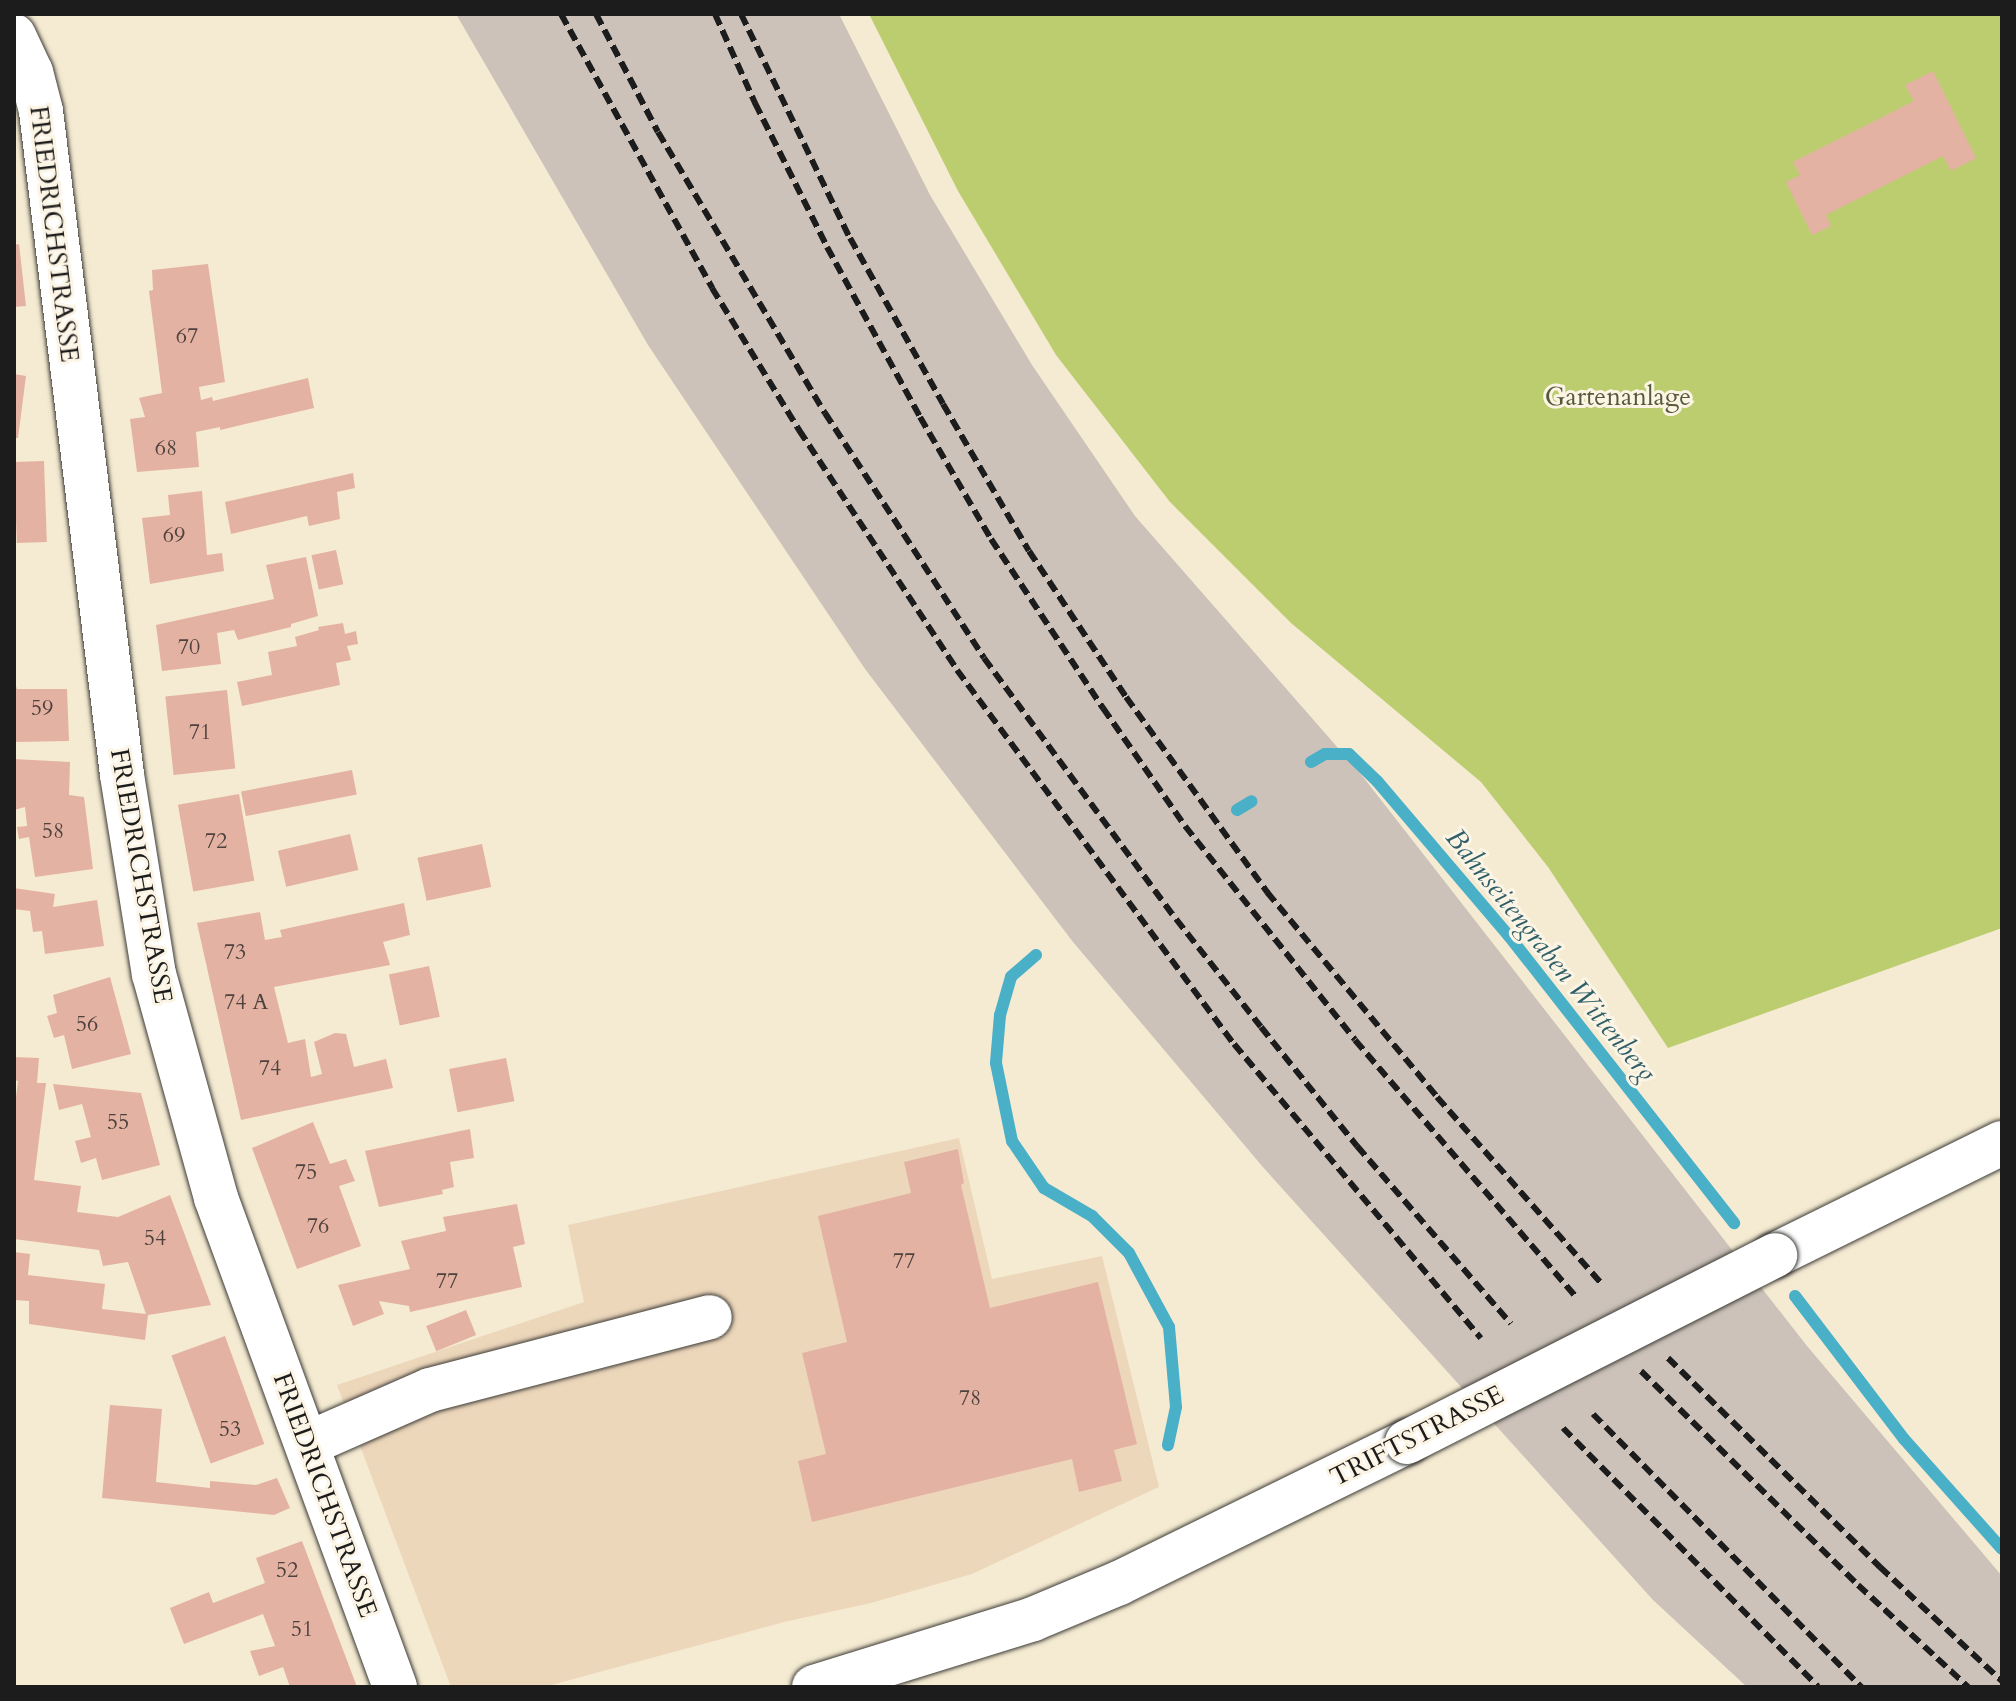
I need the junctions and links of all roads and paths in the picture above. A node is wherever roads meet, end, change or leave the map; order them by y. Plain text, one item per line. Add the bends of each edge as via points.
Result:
1 (14, 36) edge
2 (2002, 1143) edge
3 (710, 1317) dead end
4 (307, 1444) junction
5 (395, 1687) edge
6 (814, 1687) edge

1 - 4 street, FRIEDRICHSTRASSE via 41,111 116,728 154,974 216,1198
2 - 6 street, TRIFTSTRASSE, bridge via 1119,1583 1033,1619
3 - 4 street via 430,1390
4 - 5 street, FRIEDRICHSTRASSE

